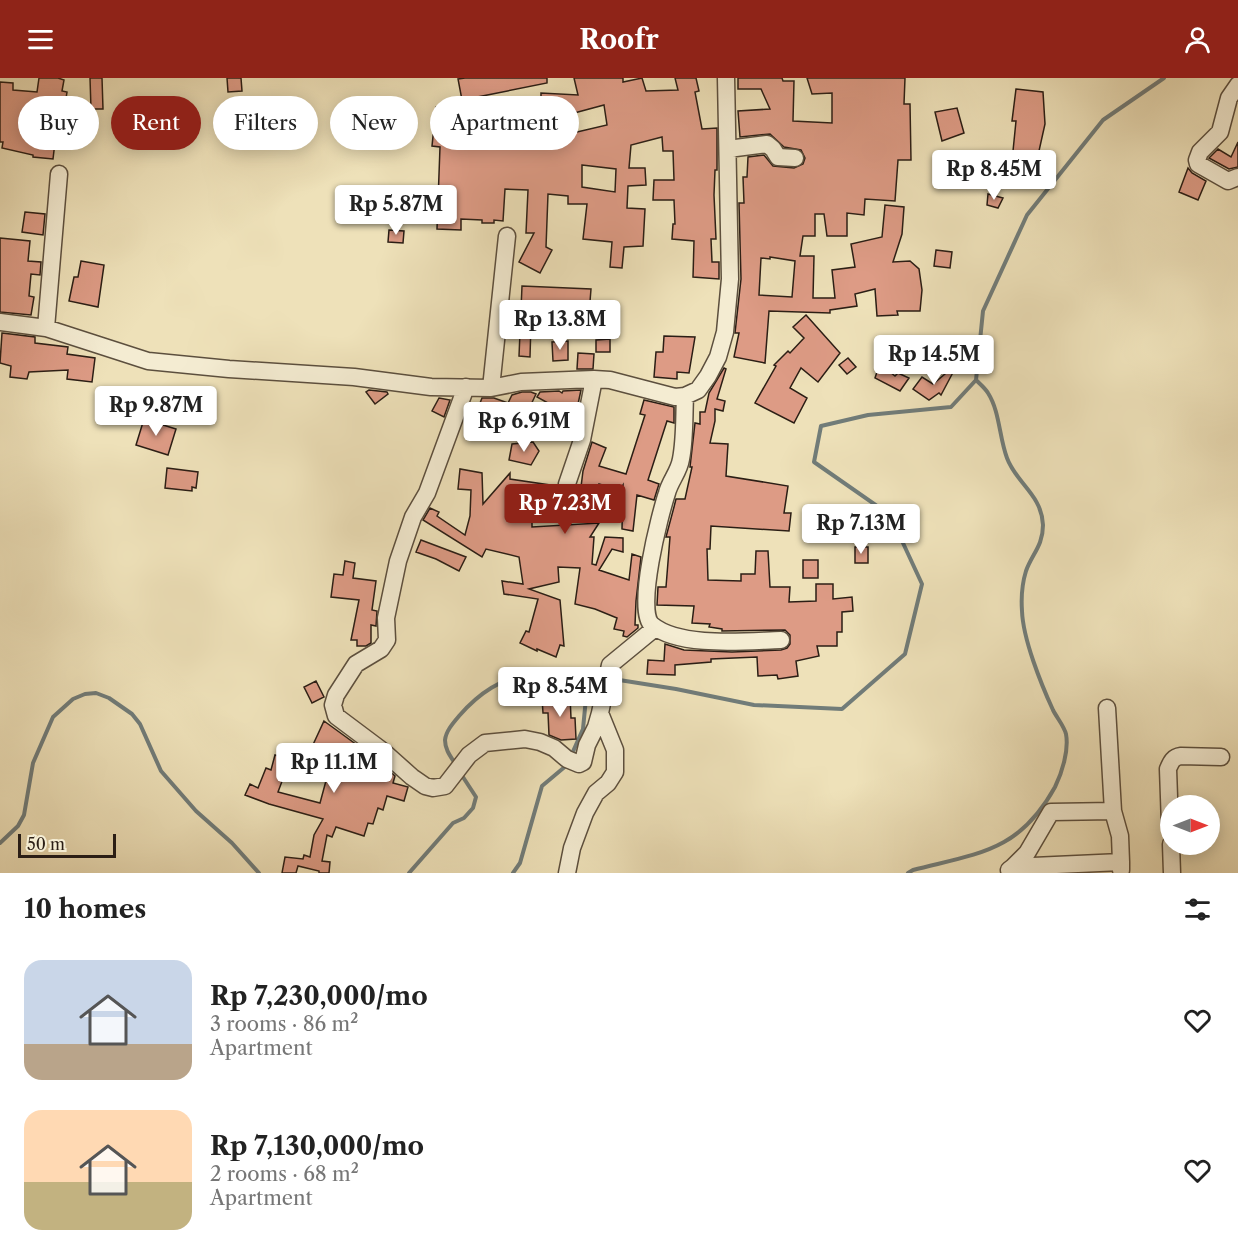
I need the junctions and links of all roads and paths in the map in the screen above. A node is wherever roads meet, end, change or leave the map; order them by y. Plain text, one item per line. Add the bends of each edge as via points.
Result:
1 (726, 78) edge
2 (1238, 85) edge
3 (728, 149) junction
4 (795, 158) dead end
5 (59, 174) dead end
6 (1238, 177) edge
7 (507, 236) dead end
8 (0, 322) edge
9 (46, 328) junction
10 (594, 379) junction
11 (466, 387) junction
12 (491, 388) junction
13 (685, 396) junction
14 (567, 484) dead end
15 (655, 628) junction
16 (781, 640) dead end
17 (1107, 708) dead end
18 (600, 713) junction
19 (1221, 757) dead end
20 (1169, 795) edge
21 (1113, 811) junction
22 (1171, 855) edge
23 (1121, 867) edge
24 (1010, 870) edge
25 (567, 873) edge
26 (1172, 873) edge

1 - 3 street
2 - 6 street via 1230,95 1220,132 1197,160 1228,181
3 - 4 street via 767,144 778,157
3 - 13 street via 730,279 725,332 708,376 698,390
5 - 9 street
7 - 12 street
8 - 9 street
9 - 11 street via 148,361
10 - 12 street via 521,382
10 - 13 street
10 - 14 street via 582,440
11 - 12 street
11 - 18 street via 428,493 413,518 398,561 386,618 387,640 381,650 356,663 336,695 336,716 412,777 433,788 445,786 468,755 485,743 540,742 573,762 583,762
13 - 15 street via 679,470 667,490 659,519 646,590 647,618
15 - 16 street via 705,642
15 - 18 street via 610,665
17 - 21 street
18 - 25 street via 615,750 615,772 585,813
19 - 20 street via 1177,757 1168,769
21 - 23 street via 1120,836
21 - 24 street via 1051,812 1027,853
22 - 26 street
23 - 24 street

